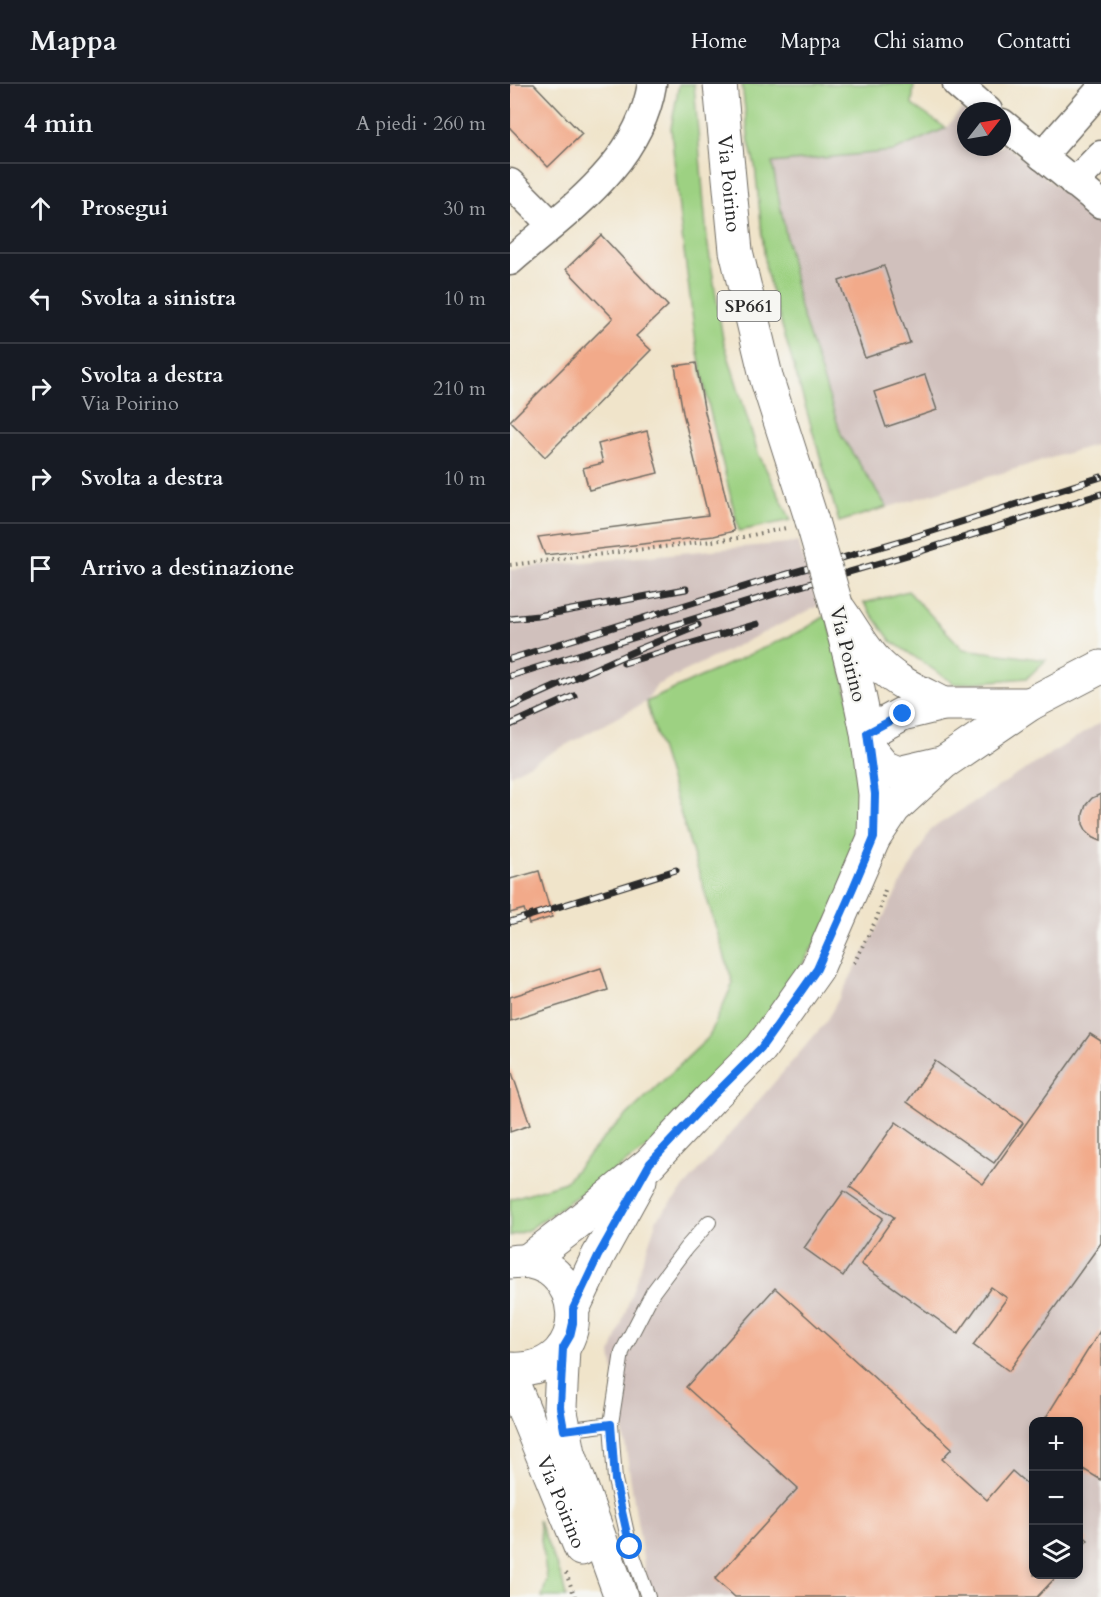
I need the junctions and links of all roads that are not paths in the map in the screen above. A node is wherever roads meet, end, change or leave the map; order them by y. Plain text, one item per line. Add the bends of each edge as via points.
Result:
1 (652, 84) edge
2 (720, 84) edge
3 (957, 84) edge
4 (1101, 89) edge
5 (978, 102) edge
6 (1011, 130) edge
7 (1101, 155) edge
8 (1042, 156) junction
9 (510, 183) edge
10 (1074, 183) junction
11 (1101, 204) edge
12 (552, 225) junction
13 (510, 261) edge
14 (836, 604) junction
15 (1101, 667) edge
16 (943, 704) junction
17 (1030, 704) junction
18 (868, 741) junction
19 (943, 763) junction
20 (874, 838) junction
21 (650, 1163) junction
22 (709, 1222) dead end
23 (519, 1262) edge
24 (573, 1309) junction
25 (563, 1348) junction
26 (510, 1369) edge
27 (510, 1376) edge
28 (611, 1424) junction
29 (564, 1430) junction
30 (600, 1597) edge
31 (621, 1597) edge
32 (648, 1597) edge

1 - 12 street via 640,126 619,160
2 - 14 main road, Via Poirino / SP661, bridge via 736,251 799,524
3 - 5 street
4 - 8 street
6 - 8 street
7 - 10 street
8 - 10 street
9 - 12 street
10 - 11 street
12 - 13 street
14 - 16 main road via 873,658 889,674
14 - 18 main road, Via Poirino / SP661
15 - 17 main road
16 - 17 main road
16 - 18 main road via 903,714
17 - 19 main road
18 - 19 main road via 884,767 898,773
18 - 20 main road, Via Poirino / SP661 via 875,794
19 - 20 main road via 894,808
20 - 21 main road, Via Poirino / SP661 via 817,969 761,1048
21 - 23 main road, Via Poirino / SP661 via 573,1226
21 - 24 main road, Via Poirino / SP661
22 - 28 lane via 653,1292 622,1352
23 - 24 main road, Via Poirino / SP661 via 544,1267 558,1278 569,1292
24 - 25 main road, Via Poirino / SP661 via 570,1336
25 - 26 main road via 538,1366
25 - 29 main road, Via Poirino via 560,1407
27 - 30 main road, Via Poirino
28 - 29 lane
28 - 32 lane via 615,1480 630,1547
29 - 31 main road, Via Poirino

